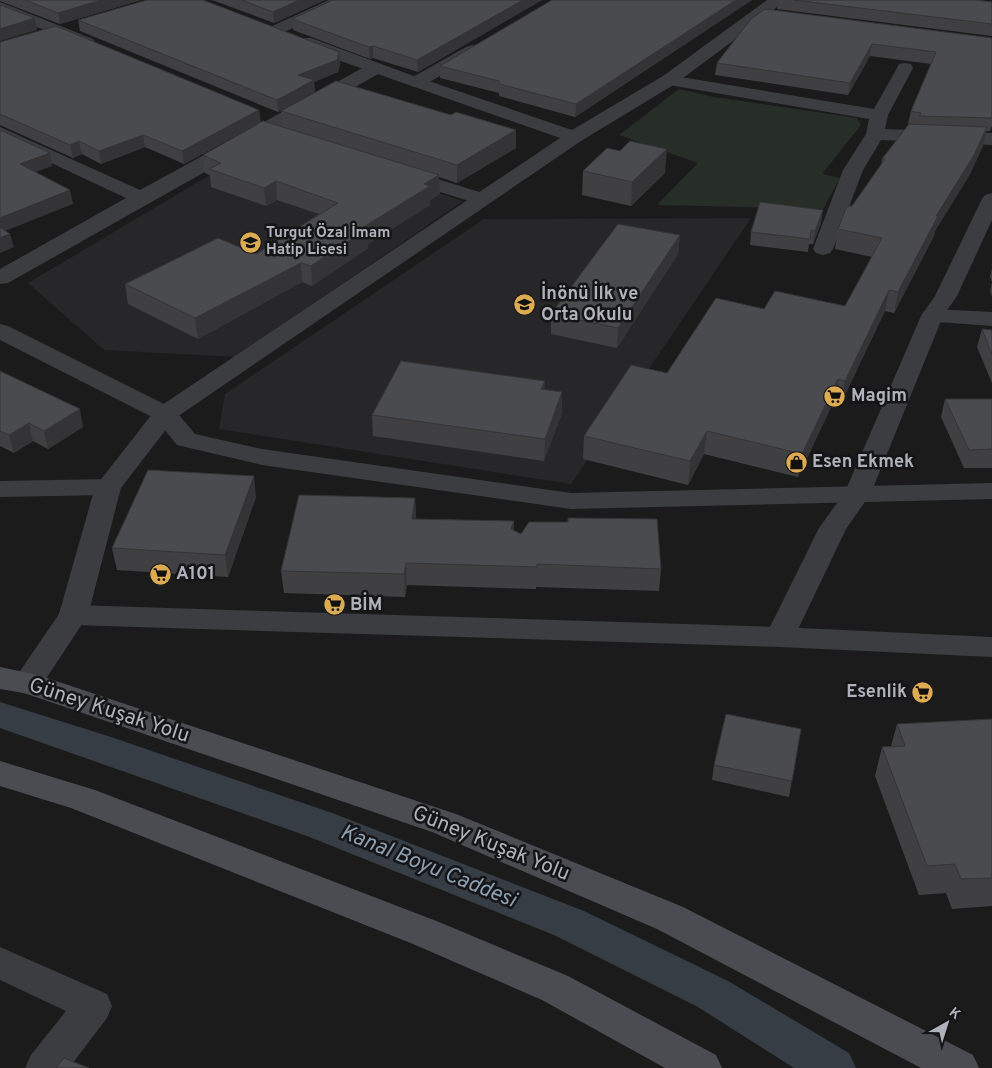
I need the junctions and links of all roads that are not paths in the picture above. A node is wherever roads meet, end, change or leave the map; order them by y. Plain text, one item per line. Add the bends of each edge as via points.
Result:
1 (342, 0) edge
2 (0, 7) edge
3 (771, 10) edge
4 (85, 23) edge
5 (258, 23) edge
6 (58, 30) junction
7 (276, 30) junction
8 (33, 38) edge
9 (483, 44) edge
10 (106, 50) edge
11 (905, 68) dead end
12 (374, 69) junction
13 (669, 80) junction
14 (417, 82) junction
15 (879, 115) junction
16 (0, 132) edge
17 (875, 134) junction
18 (574, 136) junction
19 (992, 140) edge
20 (388, 169) edge
21 (140, 197) junction
22 (482, 199) junction
23 (992, 199) edge
24 (824, 248) dead end
25 (0, 278) edge
26 (932, 316) junction
27 (992, 319) edge
28 (0, 331) edge
29 (165, 414) junction
30 (108, 487) junction
31 (0, 489) edge
32 (992, 491) edge
33 (858, 493) junction
34 (73, 615) junction
35 (780, 637) junction
36 (992, 647) edge
37 (14, 680) edge
38 (0, 772) edge
39 (0, 963) edge
40 (45, 1068) edge
41 (702, 1068) edge
42 (959, 1068) edge

1 - 7 street
2 - 6 street
3 - 13 street
4 - 6 street
5 - 7 street
6 - 8 street
6 - 10 street
7 - 12 street
9 - 14 street
11 - 15 street
12 - 14 street
12 - 21 street
13 - 15 street
13 - 18 street
14 - 18 street
15 - 17 street
16 - 21 street
17 - 19 street
17 - 24 street via 853,170
18 - 22 street
20 - 22 street
21 - 25 street
22 - 29 street
23 - 26 street via 946,296
26 - 27 street
26 - 33 street
28 - 29 street
29 - 30 street
29 - 33 street via 186,440 262,458 571,501
30 - 31 street
30 - 34 street
32 - 33 street
33 - 35 street via 833,528
34 - 35 street
34 - 37 street
35 - 36 street
37 - 42 main road, Güney Kuşak Yolu via 444,823 670,918
38 - 41 main road via 83,799 435,936 555,988
39 - 40 street via 93,1006

